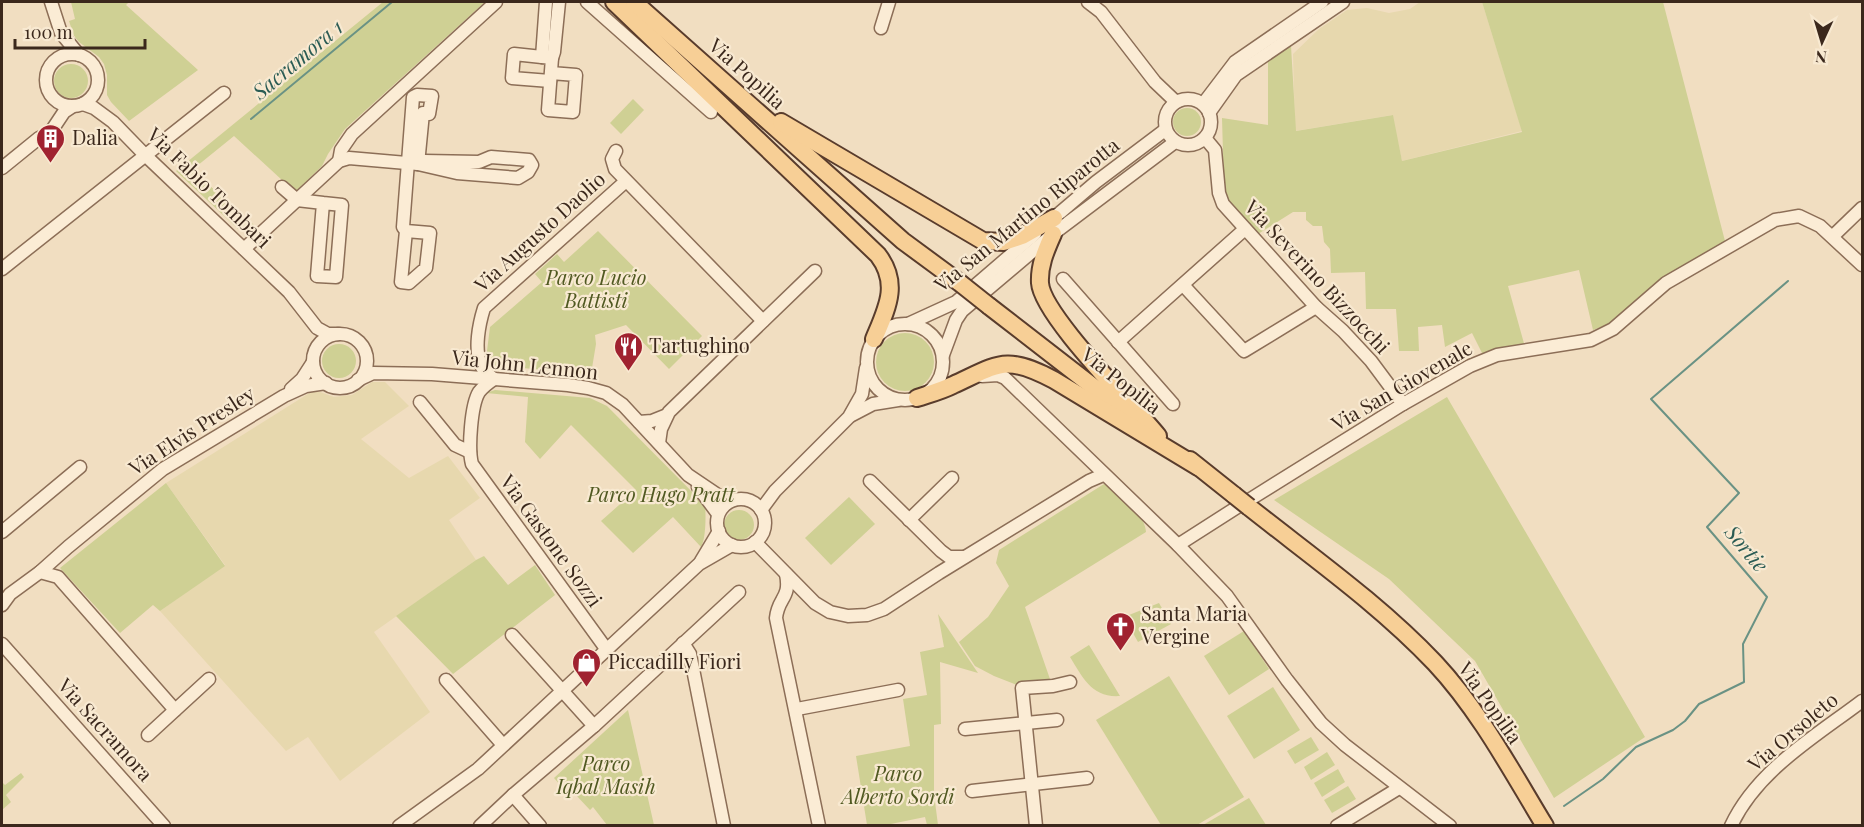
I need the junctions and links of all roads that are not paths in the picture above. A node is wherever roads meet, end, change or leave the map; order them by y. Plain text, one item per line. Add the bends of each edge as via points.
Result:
1 (51, 2) edge
2 (496, 2) edge
3 (546, 2) edge
4 (559, 2) edge
5 (587, 2) edge
6 (614, 2) edge
7 (634, 2) edge
8 (889, 2) edge
9 (1088, 2) edge
10 (1322, 2) edge
11 (1343, 2) edge
12 (1100, 7) edge
13 (881, 28) dead end
14 (61, 33) junction
15 (79, 55) junction
16 (547, 57) junction
17 (55, 61) junction
18 (1155, 82) junction
19 (96, 90) junction
20 (224, 93) dead end
21 (738, 94) junction
22 (55, 99) junction
23 (1176, 102) junction
24 (78, 105) junction
25 (1206, 109) junction
26 (711, 112) dead end
27 (1166, 113) junction
28 (113, 122) junction
29 (1165, 130) junction
30 (39, 138) junction
31 (1205, 138) junction
32 (1176, 142) junction
33 (616, 151) dead end
34 (145, 155) junction
35 (488, 158) junction
36 (339, 161) junction
37 (416, 163) junction
38 (2, 168) edge
39 (487, 175) junction
40 (626, 181) junction
41 (282, 187) dead end
42 (297, 200) junction
43 (323, 203) junction
44 (1863, 208) edge
45 (1053, 226) junction
46 (1245, 229) junction
47 (406, 231) dead end
48 (1833, 236) junction
49 (244, 249) junction
50 (1863, 265) edge
51 (2, 269) edge
52 (815, 271) dead end
53 (1063, 279) dead end
54 (278, 281) junction
55 (1183, 285) junction
56 (1316, 307) junction
57 (763, 321) junction
58 (908, 324) junction
59 (338, 334) junction
60 (874, 339) junction
61 (1118, 342) junction
62 (365, 350) junction
63 (478, 350) junction
64 (943, 355) junction
65 (314, 357) junction
66 (867, 364) junction
67 (432, 374) junction
68 (456, 376) junction
69 (967, 378) junction
70 (494, 380) junction
71 (358, 381) junction
72 (326, 384) junction
73 (284, 396) junction
74 (917, 398) junction
75 (900, 400) junction
76 (420, 402) dead end
77 (1173, 404) dead end
78 (1403, 404) junction
79 (474, 407) junction
80 (667, 415) junction
81 (849, 417) junction
82 (639, 422) junction
83 (1158, 436) junction
84 (659, 443) junction
85 (470, 452) junction
86 (80, 467) dead end
87 (1198, 467) junction
88 (688, 475) junction
89 (1103, 475) junction
90 (952, 478) dead end
91 (870, 482) dead end
92 (728, 502) junction
93 (1243, 502) junction
94 (757, 506) junction
95 (718, 514) junction
96 (909, 520) junction
97 (719, 531) junction
98 (2, 532) edge
99 (929, 540) junction
100 (755, 542) junction
101 (732, 545) junction
102 (1178, 545) junction
103 (68, 547) junction
104 (941, 551) junction
105 (59, 557) junction
106 (965, 557) junction
107 (699, 564) junction
108 (942, 571) junction
109 (40, 572) junction
110 (786, 574) junction
111 (58, 577) junction
112 (28, 579) junction
113 (739, 592) dead end
114 (804, 592) junction
115 (6, 596) edge
116 (2, 605) edge
117 (779, 626) junction
118 (512, 635) dead end
119 (683, 643) junction
120 (2, 644) edge
121 (607, 650) junction
122 (2, 651) edge
123 (16, 660) junction
124 (209, 679) dead end
125 (446, 680) dead end
126 (1070, 682) dead end
127 (561, 690) junction
128 (898, 690) dead end
129 (1863, 701) edge
130 (796, 709) junction
131 (175, 710) junction
132 (1058, 720) dead end
133 (1026, 723) junction
134 (594, 726) junction
135 (965, 729) dead end
136 (148, 735) dead end
137 (503, 745) junction
138 (1087, 778) dead end
139 (1033, 784) junction
140 (1399, 788) junction
141 (972, 791) dead end
142 (513, 795) junction
143 (164, 825) edge
144 (399, 825) edge
145 (480, 825) edge
146 (540, 825) edge
147 (724, 825) edge
148 (819, 825) edge
149 (1036, 825) edge
150 (1337, 825) edge
151 (1450, 825) edge
152 (1545, 825) edge
153 (1731, 825) edge

1 - 14 street
2 - 36 street via 352,134
3 - 16 street
4 - 16 street via 554,52
5 - 26 street
6 - 60 main road via 885,264 890,296
7 - 21 main road, Via Popilia
8 - 13 street
9 - 12 street
10 - 25 street via 1235,63
11 - 25 street via 1236,75
12 - 18 street
14 - 15 street
14 - 17 street
15 - 17 street via 66,55
15 - 19 street via 95,69
16 - 16 street via 550,77 512,78 514,54
17 - 22 street via 46,80
18 - 23 street
18 - 27 street
19 - 24 street
19 - 28 street, Via Fabio Tombari
20 - 34 street
21 - 45 main road via 799,134 984,241 1004,242
21 - 83 main road, Via Popilia, bridge via 903,241
22 - 24 street
22 - 30 street via 54,114
23 - 25 street via 1190,99
23 - 27 street
24 - 28 street, Via Fabio Tombari via 94,108
24 - 30 street via 64,112 50,133
25 - 31 street via 1211,126
27 - 29 street
28 - 34 street, Via Fabio Tombari
29 - 32 street
29 - 45 street, Via San Martino Riparotta via 1096,182
30 - 38 street
31 - 32 street via 1191,146
31 - 46 street, Via Severino Bizzocchi via 1215,150 1223,204
32 - 45 street, Via San Martino Riparotta
33 - 40 street, Via Augusto Daolio via 612,164
34 - 49 street, Via Fabio Tombari
34 - 51 street
35 - 37 street via 479,162
35 - 39 street
35 - 39 street via 529,160 532,165 518,178
36 - 37 street via 349,158
36 - 42 street
37 - 37 street via 423,113 429,114 432,96 413,97
37 - 39 street via 444,171
37 - 47 street via 403,227
40 - 57 street, Via Augusto Daolio
40 - 63 street, Via Augusto Daolio via 484,308
41 - 42 street
42 - 43 street
42 - 49 street
43 - 43 street via 318,276 336,277 342,205
44 - 48 street
45 - 58 street, Via San Martino Riparotta via 956,302
45 - 64 street, Via San Martino Riparotta via 962,311
45 - 83 main road via 1041,261 1040,284 1048,306
46 - 55 street
46 - 56 street, Via Severino Bizzocchi
48 - 50 street, Via San Giovenale
48 - 78 street, Via San Giovenale via 1799,216 1775,220 1666,283 1612,329 1591,340 1497,355
49 - 54 street, Via Fabio Tombari
52 - 57 street
53 - 61 street
54 - 59 street, Via Fabio Tombari via 317,328
54 - 65 street, Via Fabio Tombari via 314,334
55 - 56 street via 1244,351
55 - 61 street
56 - 78 street, Via Severino Bizzocchi via 1371,361
57 - 80 street
58 - 60 street via 890,327
58 - 64 street via 931,334
59 - 62 street via 354,338
59 - 65 street via 323,339
60 - 66 street
61 - 77 street
62 - 67 street, Via John Lennon via 381,366
62 - 71 street via 366,366
63 - 68 street via 468,369
63 - 70 street, Via Augusto Daolio via 480,364
64 - 74 street via 938,382
65 - 72 street via 317,374
65 - 73 street, Via Elvis Presley via 302,379
66 - 75 street via 877,388
66 - 81 street via 862,394
67 - 68 street, Via John Lennon
67 - 71 street, Via John Lennon via 373,373
68 - 70 street, Via John Lennon
68 - 79 street, Via Gastone Sozzi via 465,383
69 - 74 main road
69 - 87 main road via 1003,364 1034,370
69 - 89 street via 990,374 1005,378
70 - 79 street, Via Gastone Sozzi via 478,394
70 - 82 street, Via John Lennon via 606,393
71 - 72 street via 342,387
72 - 73 street, Via Elvis Presley via 306,386
73 - 103 street, Via Elvis Presley via 163,469
74 - 75 street
75 - 81 street via 873,404
76 - 85 street, Via Gastone Sozzi via 455,445
78 - 93 street, Via San Giovenale
79 - 85 street, Via Gastone Sozzi
80 - 82 street
80 - 84 street
81 - 94 street
82 - 84 street, Via John Lennon
83 - 87 main road, Via Popilia
84 - 88 street, Via John Lennon
85 - 121 street, Via Gastone Sozzi via 474,468
86 - 98 street
87 - 93 main road, Via Popilia
88 - 92 street, Via John Lennon
88 - 95 street, Via John Lennon
89 - 102 street
89 - 106 street
90 - 96 street
91 - 96 street
92 - 94 street via 742,499
92 - 95 street
93 - 102 street, Via San Giovenale
93 - 152 main road, Via Popilia via 1379,609 1436,664 1482,723
94 - 100 street via 764,523
95 - 97 street
96 - 99 street
97 - 101 street
97 - 107 street
99 - 104 street
99 - 108 street
100 - 101 street
100 - 110 street
101 - 107 street
102 - 140 street via 1227,596 1321,723
103 - 105 street, Via Elvis Presley
103 - 112 street, Via Elvis Presley
104 - 106 street via 949,557
104 - 108 street
105 - 109 street, Via Elvis Presley
105 - 111 street
106 - 108 street
107 - 121 street
108 - 114 street via 884,609 867,615 830,612
109 - 111 street
109 - 112 street, Via Elvis Presley
110 - 114 street
110 - 117 street via 789,586 777,610
111 - 131 street
112 - 115 street, Via Elvis Presley
113 - 119 street
114 - 117 street via 785,605
115 - 116 street, Via Elvis Presley
117 - 130 street
118 - 127 street
119 - 134 street
119 - 147 street via 690,654
120 - 123 street, Via Sacramora
121 - 127 street
122 - 123 street, Via Sacramora
123 - 143 street, Via Sacramora
124 - 131 street
125 - 137 street
126 - 133 street via 1022,688
127 - 134 street
127 - 137 street
128 - 130 street
129 - 153 street, Via Orsoleto via 1780,763 1750,794
130 - 148 street
131 - 136 street
132 - 133 street
133 - 135 street
133 - 139 street
134 - 142 street
137 - 144 street via 478,769
138 - 139 street
139 - 141 street
139 - 149 street
140 - 150 street
140 - 151 street
142 - 145 street
142 - 146 street

